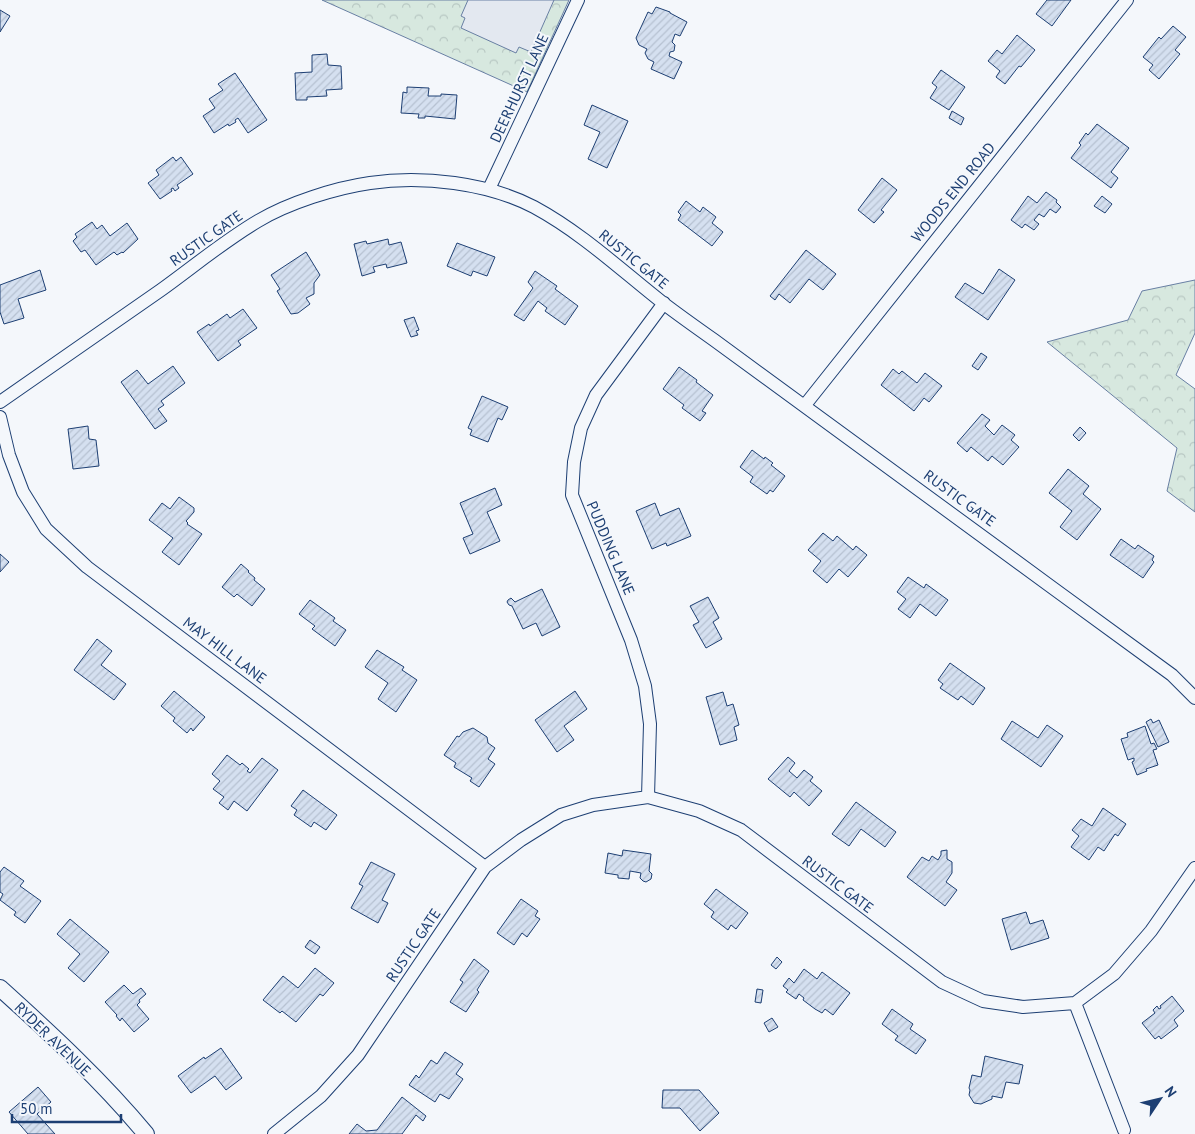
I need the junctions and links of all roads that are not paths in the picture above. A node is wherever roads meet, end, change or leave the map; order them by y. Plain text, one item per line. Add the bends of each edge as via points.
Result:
1 (578, 0) edge
2 (1127, 0) edge
3 (490, 189) junction
4 (664, 303) junction
5 (0, 402) edge
6 (805, 405) junction
7 (0, 417) edge
8 (1195, 698) edge
9 (648, 797) junction
10 (485, 867) junction
11 (1195, 868) edge
12 (0, 988) edge
13 (1075, 1003) junction
14 (1124, 1130) dead end
15 (146, 1134) edge
16 (274, 1134) edge

1 - 3 street, DEERHURST LANE
2 - 6 street, WOODS END ROAD
3 - 4 street, RUSTIC GATE via 533,207 572,231
3 - 5 street, RUSTIC GATE via 416,180 372,183 291,205 231,238
4 - 6 street, RUSTIC GATE
4 - 9 street, PUDDING LANE via 596,395 581,428 572,495 631,640 645,686 650,724
6 - 8 street, RUSTIC GATE via 1172,675
7 - 10 street, MAY HILL LANE via 9,455 23,492 46,529 87,567
9 - 10 street, RUSTIC GATE via 593,805 561,815
9 - 13 street, RUSTIC GATE via 699,811 741,830 942,982 983,1001 1023,1007
10 - 16 street, RUSTIC GATE via 358,1055 321,1096
11 - 13 street via 1151,931 1114,974
12 - 15 street, RYDER AVENUE via 63,1047
13 - 14 street

